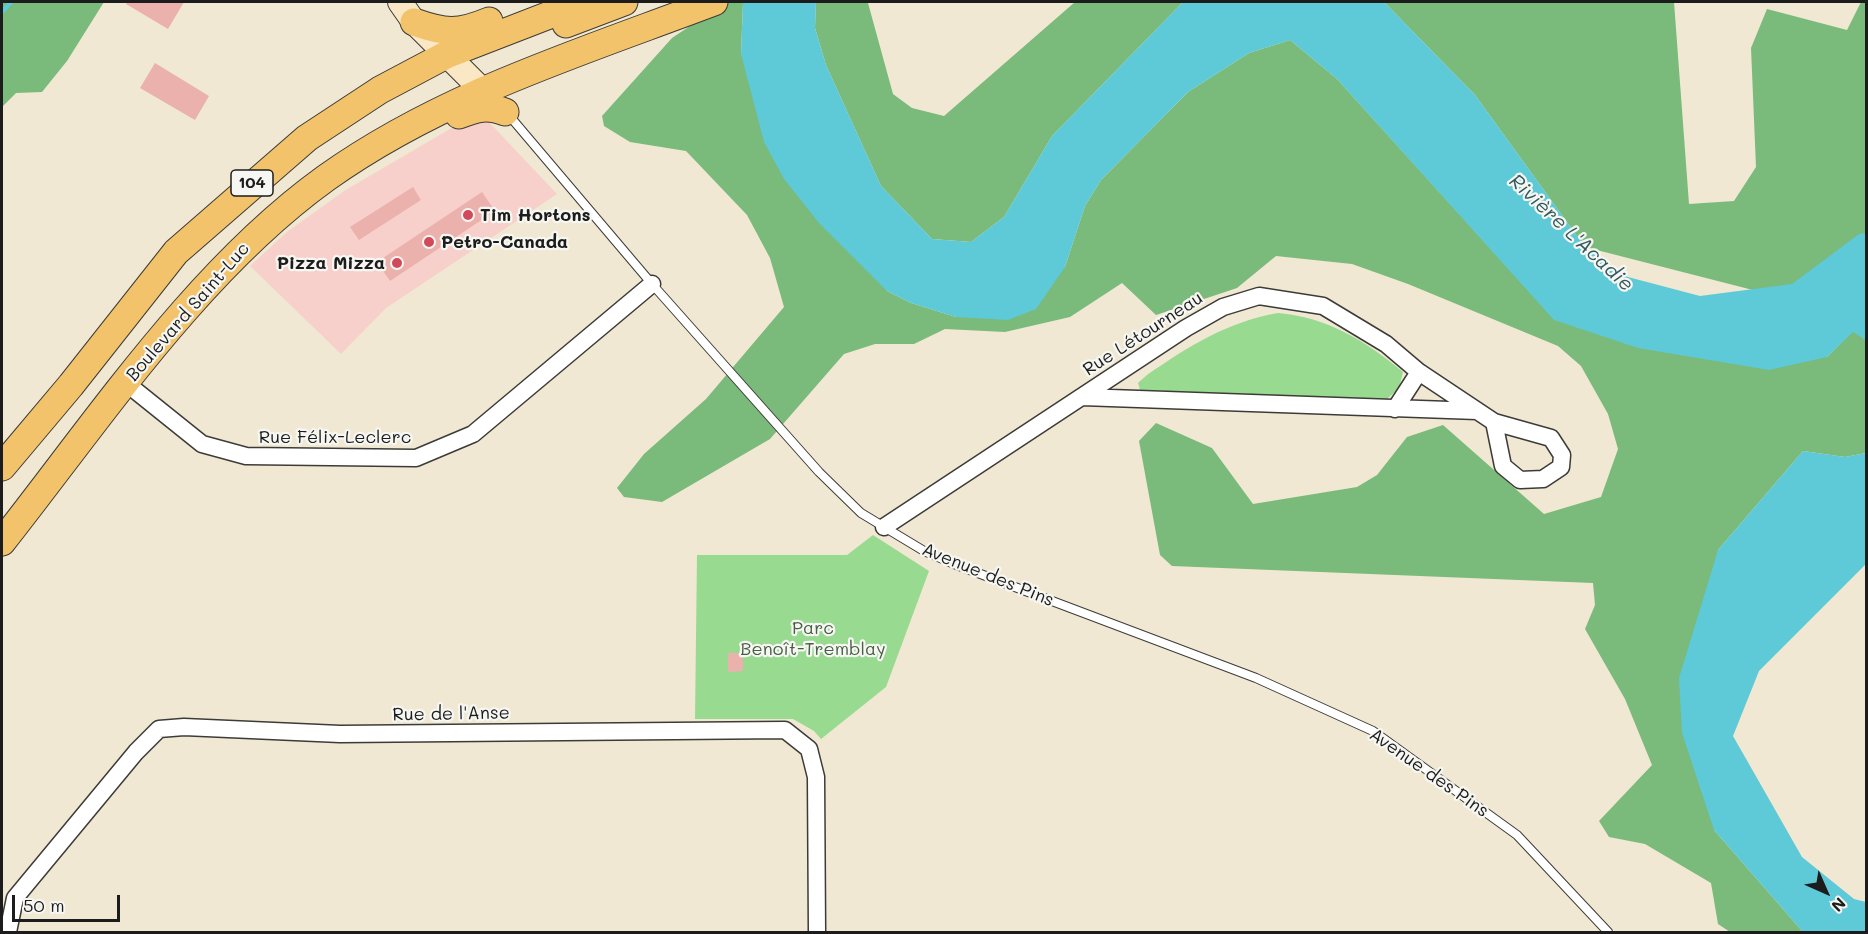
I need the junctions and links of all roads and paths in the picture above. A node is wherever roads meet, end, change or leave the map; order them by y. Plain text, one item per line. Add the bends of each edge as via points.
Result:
1 (534, 2) edge
2 (583, 2) edge
3 (624, 2) edge
4 (714, 2) edge
5 (407, 12) edge
6 (464, 73) junction
7 (506, 112) junction
8 (223, 269) junction
9 (652, 284) junction
10 (1419, 372) junction
11 (126, 383) junction
12 (1082, 397) junction
13 (1395, 409) junction
14 (1477, 411) junction
15 (1494, 422) dead end
16 (2, 467) edge
17 (884, 527) junction
18 (2, 542) edge
19 (8, 933) edge
20 (818, 933) edge
21 (1608, 933) edge

1 - 5 main road via 456,32 442,32
2 - 6 main road, 104
3 - 6 main road
4 - 6 main road, 104
5 - 6 street
6 - 7 lane, Avenue des Pins
6 - 8 main road via 307,176 244,228
6 - 16 main road, 104 via 380,90 307,138 176,252
7 - 8 main road via 492,106 480,107 453,117 339,183 255,250
7 - 9 lane, Avenue des Pins
8 - 11 main road, Boulevard Saint-Luc
9 - 11 street, Rue Félix-Leclerc via 473,434 416,458 246,456 202,444
9 - 17 lane, Avenue des Pins via 819,472 861,513
10 - 12 street, Rue Létourneau via 1386,344 1323,306 1259,296 1223,307 1195,322
10 - 13 street
10 - 14 street, Rue Létourneau
11 - 18 main road, Boulevard Saint-Luc
12 - 13 street, Rue Létourneau
12 - 17 street, Rue Létourneau
13 - 14 street, Rue Létourneau
14 - 15 street, Rue Létourneau
17 - 21 lane, Avenue des Pins via 954,564 1256,678 1373,731 1517,836
19 - 20 street, Rue de l'Anse via 15,898 136,752 159,729 184,727 340,734 785,730 809,748 816,777

